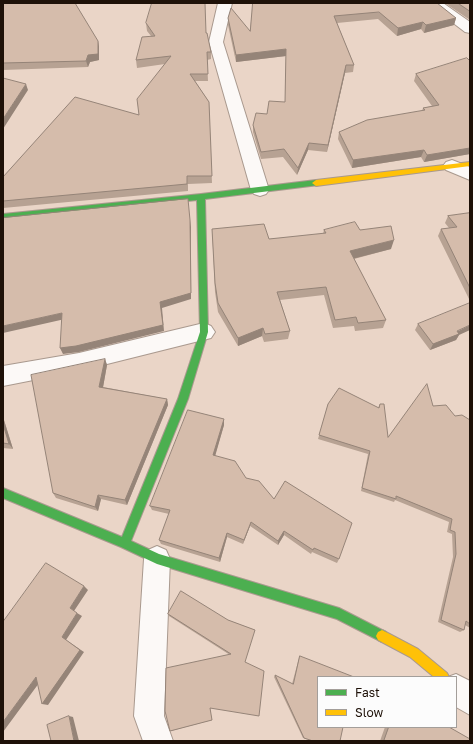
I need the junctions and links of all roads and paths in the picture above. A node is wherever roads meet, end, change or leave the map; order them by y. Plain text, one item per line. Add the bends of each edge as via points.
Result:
1 (225, 3) edge
2 (434, 3) edge
3 (470, 29) edge
4 (470, 164) edge
5 (452, 166) junction
6 (470, 174) edge
7 (260, 190) junction
8 (200, 197) junction
9 (3, 218) edge
10 (204, 332) junction
11 (3, 376) edge
12 (3, 493) edge
13 (126, 543) junction
14 (157, 559) junction
15 (441, 676) edge
16 (457, 689) edge
17 (470, 700) edge
18 (158, 741) edge

1 - 7 street via 216,42
2 - 3 street
4 - 5 street
5 - 6 street
5 - 7 street
7 - 8 street
8 - 9 street
8 - 10 street
10 - 11 street via 79,362
10 - 13 street via 183,399
12 - 13 street
13 - 14 street
14 - 15 street via 339,614 414,653
14 - 18 street via 149,716
16 - 17 street

